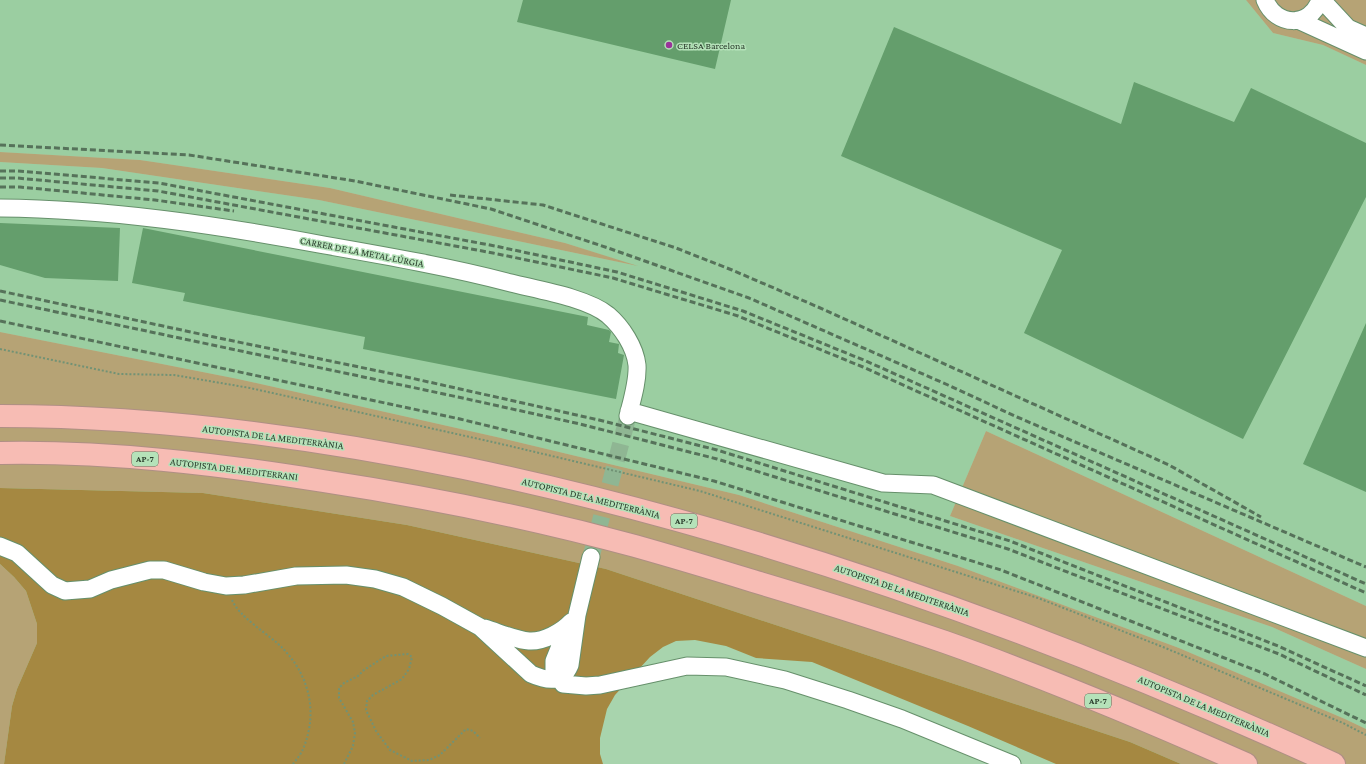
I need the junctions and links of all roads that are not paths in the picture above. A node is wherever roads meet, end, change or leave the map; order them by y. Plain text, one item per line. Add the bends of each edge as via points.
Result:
1 (1265, 0) edge
2 (1321, 0) edge
3 (1298, 20) junction
4 (1366, 36) edge
5 (1366, 51) edge
6 (0, 208) edge
7 (0, 416) edge
8 (0, 453) edge
9 (0, 546) edge
10 (591, 557) tunnel mouth
11 (573, 619) junction
12 (480, 627) junction
13 (1366, 648) edge
14 (558, 678) junction
15 (1012, 764) edge
16 (1246, 764) edge
17 (1334, 764) edge

1 - 3 street via 1274,14 1281,19
2 - 3 street via 1310,15
2 - 4 street via 1348,28
3 - 5 street
6 - 13 street, CARRER DE LA METAL·LÚRGIA via 131,216 251,231 465,272 584,302 608,315 618,325 633,350 637,365 629,413 883,483 933,485
7 - 17 highway, AUTOPISTA DE LA MEDITERRÀNIA / AP-7 via 92,418 310,440 435,462 601,499 755,542 914,594 1125,673
8 - 16 highway, AUTOPISTA DEL MEDITERRANI / AP-7 via 48,452 231,468 371,488 547,524 635,546 862,614 947,643 1100,702
9 - 12 street via 16,554 52,585 65,591 90,589 111,580 150,570 164,570 226,586 296,576 346,575 375,579 403,587
10 - 11 street
11 - 12 street via 554,634 531,641
11 - 14 street via 570,665 568,671
12 - 14 street via 531,674 547,679
14 - 15 street via 563,684 600,686 687,666 726,667 785,680 848,700

